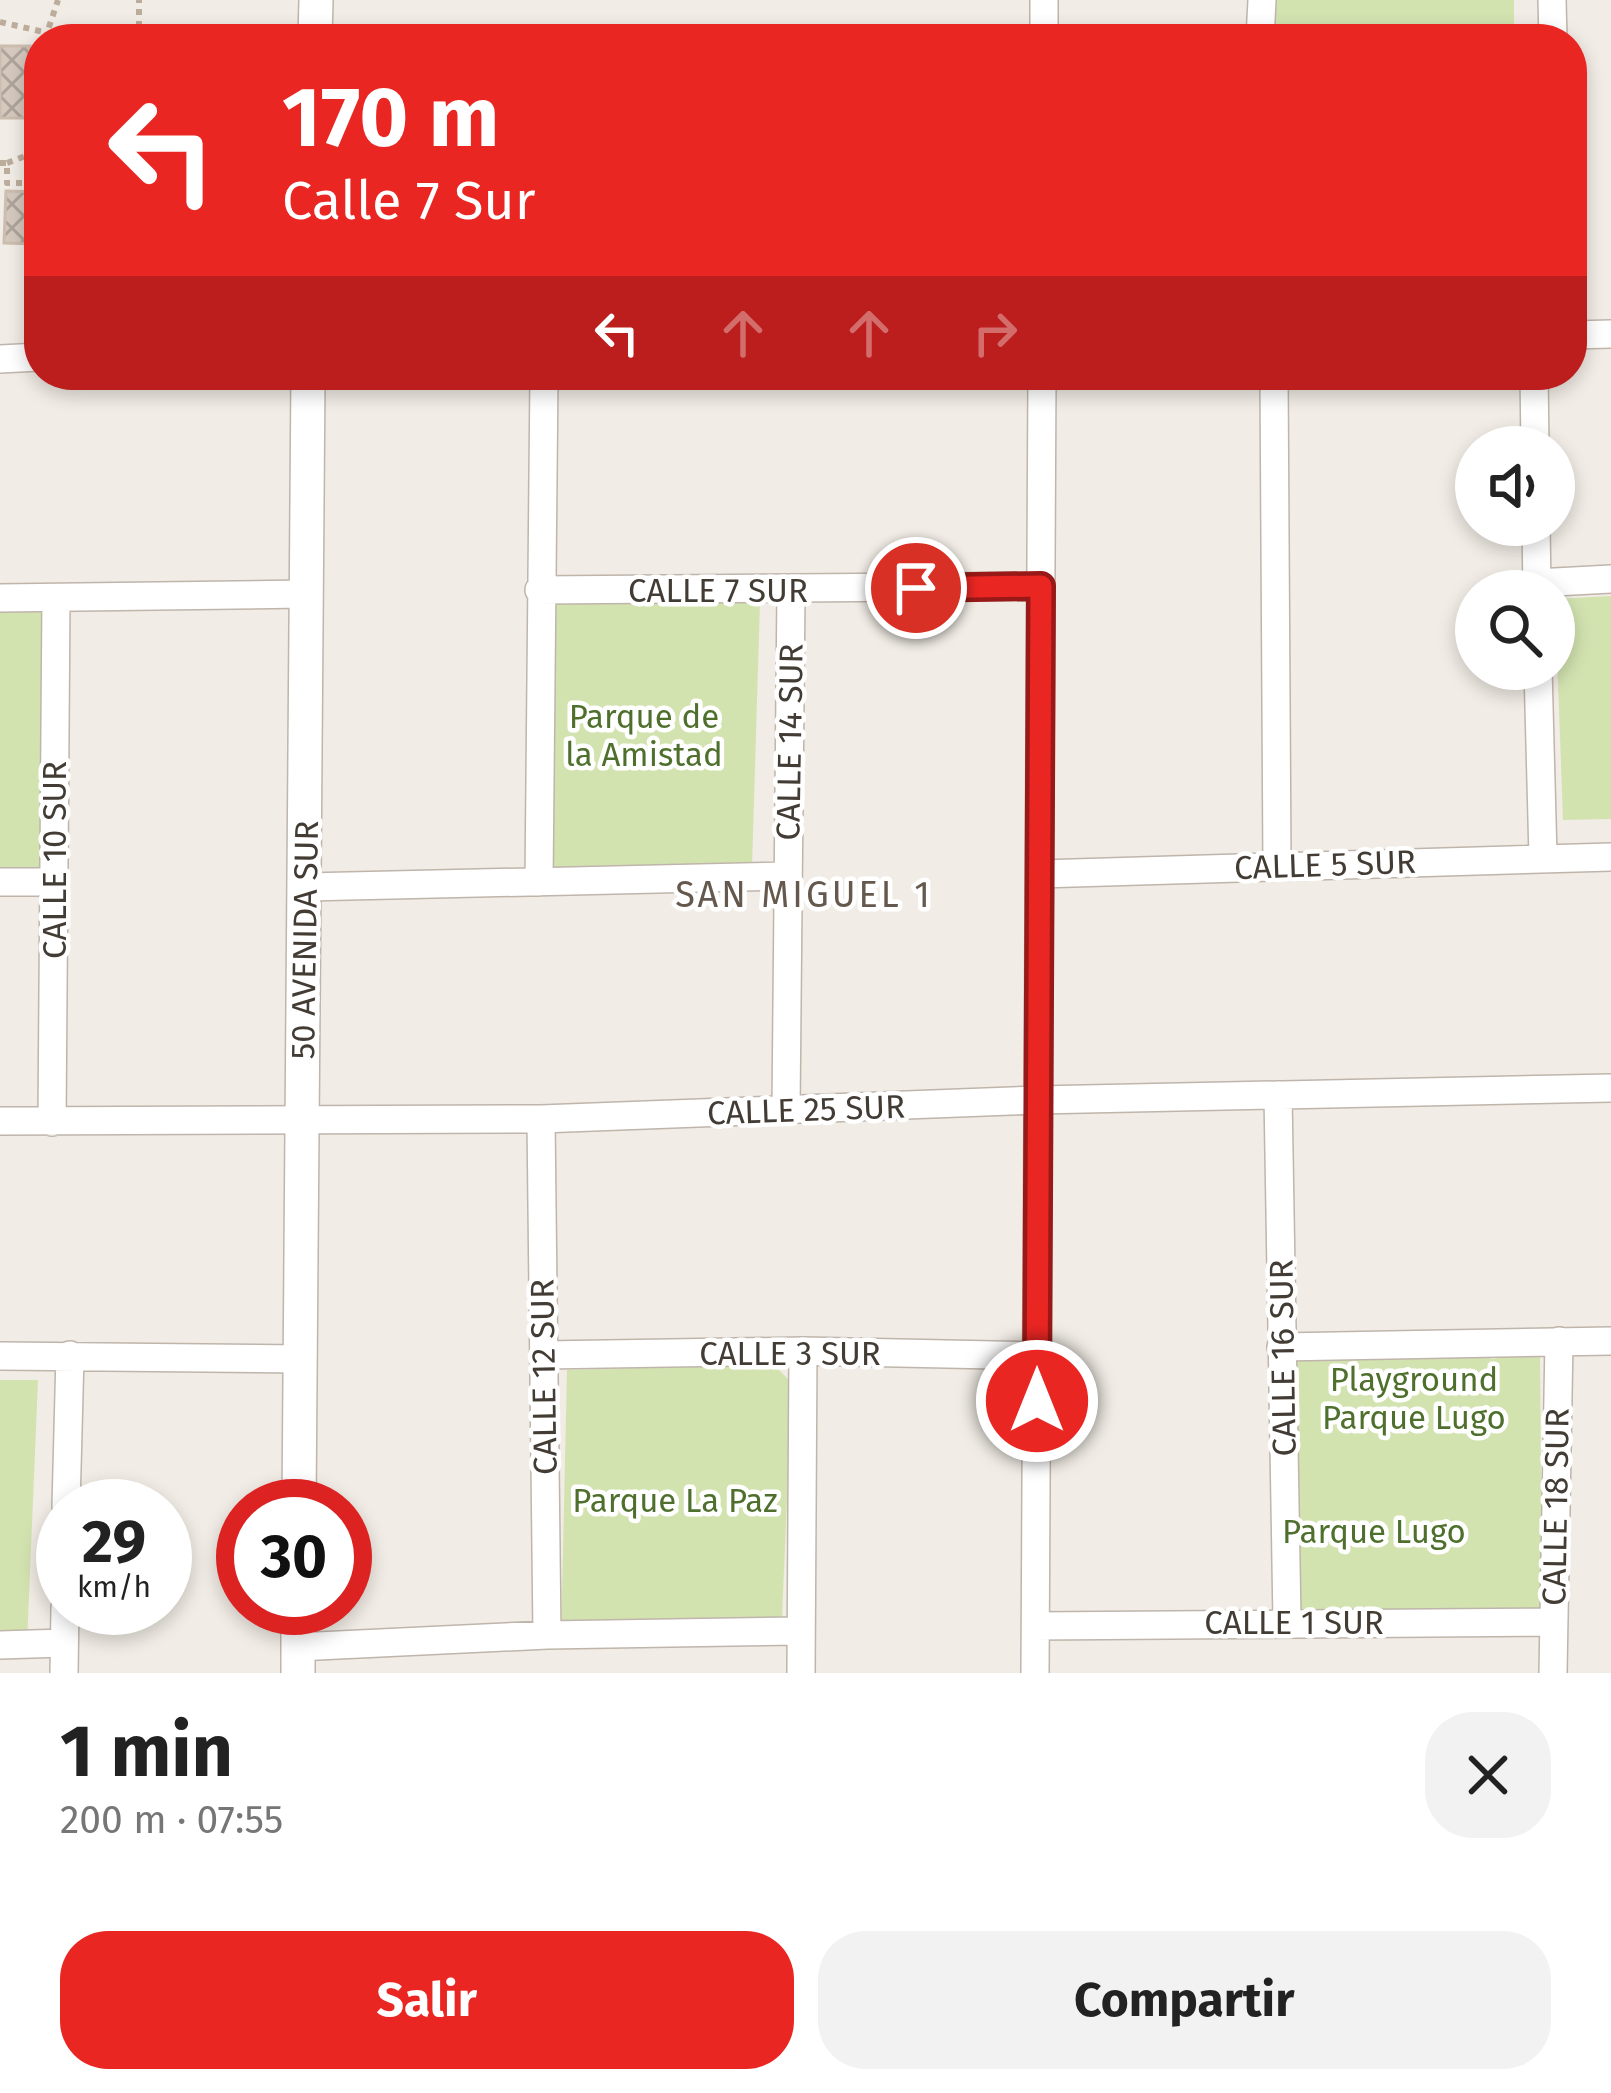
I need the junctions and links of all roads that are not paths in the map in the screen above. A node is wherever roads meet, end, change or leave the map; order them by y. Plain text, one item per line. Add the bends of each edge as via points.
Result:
1 (308, 390) edge
2 (544, 390) edge
3 (1042, 390) edge
4 (1274, 390) edge
5 (1534, 390) edge
6 (1535, 426) edge
7 (1611, 579) edge
8 (1575, 583) edge
9 (1041, 586) junction
10 (539, 590) junction
11 (791, 590) junction
12 (304, 594) junction
13 (0, 598) edge
14 (56, 598) junction
15 (1539, 690) edge
16 (1543, 857) junction
17 (1611, 857) edge
18 (1277, 866) junction
19 (1040, 874) junction
20 (787, 876) junction
21 (0, 882) edge
22 (53, 882) junction
23 (538, 882) junction
24 (306, 887) junction
25 (1611, 1088) edge
26 (1278, 1095) junction
27 (1038, 1100) junction
28 (786, 1109) junction
29 (302, 1118) junction
30 (541, 1119) junction
31 (0, 1121) edge
32 (52, 1122) junction
33 (1559, 1341) junction
34 (1611, 1341) edge
35 (1281, 1347) junction
36 (803, 1351) junction
37 (70, 1355) junction
38 (543, 1355) junction
39 (0, 1356) edge
40 (1037, 1356) junction
41 (302, 1359) junction
42 (67, 1479) edge
43 (300, 1479) edge
44 (1287, 1621) junction
45 (1552, 1622) junction
46 (1036, 1626) junction
47 (801, 1631) junction
48 (64, 1635) edge
49 (547, 1635) junction
50 (64, 1643) junction
51 (0, 1645) edge
52 (297, 1660) edge
53 (64, 1673) edge
54 (801, 1673) edge
55 (1035, 1673) edge
56 (1553, 1673) edge

1 - 12 street, 50 AVENIDA SUR
2 - 10 street
3 - 9 street
4 - 18 street
5 - 6 street
7 - 8 street
9 - 11 street, CALLE 7 SUR
9 - 19 street
10 - 11 street, CALLE 7 SUR
10 - 23 street
11 - 20 street, CALLE 14 SUR
12 - 14 street
12 - 24 street, 50 AVENIDA SUR
13 - 14 street
14 - 22 street, CALLE 10 SUR
15 - 16 street
16 - 17 street, CALLE 5 SUR
16 - 18 street, CALLE 5 SUR
18 - 19 street, CALLE 5 SUR
19 - 27 street
20 - 23 street
20 - 28 street, CALLE 14 SUR
21 - 22 street
22 - 32 street, CALLE 10 SUR
23 - 24 street
24 - 29 street, 50 AVENIDA SUR
25 - 26 street, CALLE 25 SUR
26 - 27 street, CALLE 25 SUR
26 - 35 street, CALLE 16 SUR
27 - 28 street, CALLE 25 SUR
27 - 40 street
28 - 30 street, CALLE 25 SUR
29 - 30 street, CALLE 25 SUR
29 - 32 street, CALLE 25 SUR
29 - 41 street, 50 AVENIDA SUR
30 - 38 street, CALLE 12 SUR
31 - 32 street, CALLE 25 SUR
33 - 34 street
33 - 35 street
33 - 45 street, CALLE 18 SUR
35 - 44 street, CALLE 16 SUR
36 - 38 street, CALLE 3 SUR
36 - 40 street, CALLE 3 SUR
36 - 47 street
37 - 39 street
37 - 41 street
37 - 42 street
38 - 49 street, CALLE 12 SUR
40 - 46 street
41 - 43 street, 50 AVENIDA SUR
44 - 45 street, CALLE 1 SUR
44 - 46 street, CALLE 1 SUR
45 - 56 street, CALLE 18 SUR
46 - 55 street
47 - 49 street
47 - 54 street
48 - 50 street
49 - 52 street
50 - 51 street
50 - 53 street

